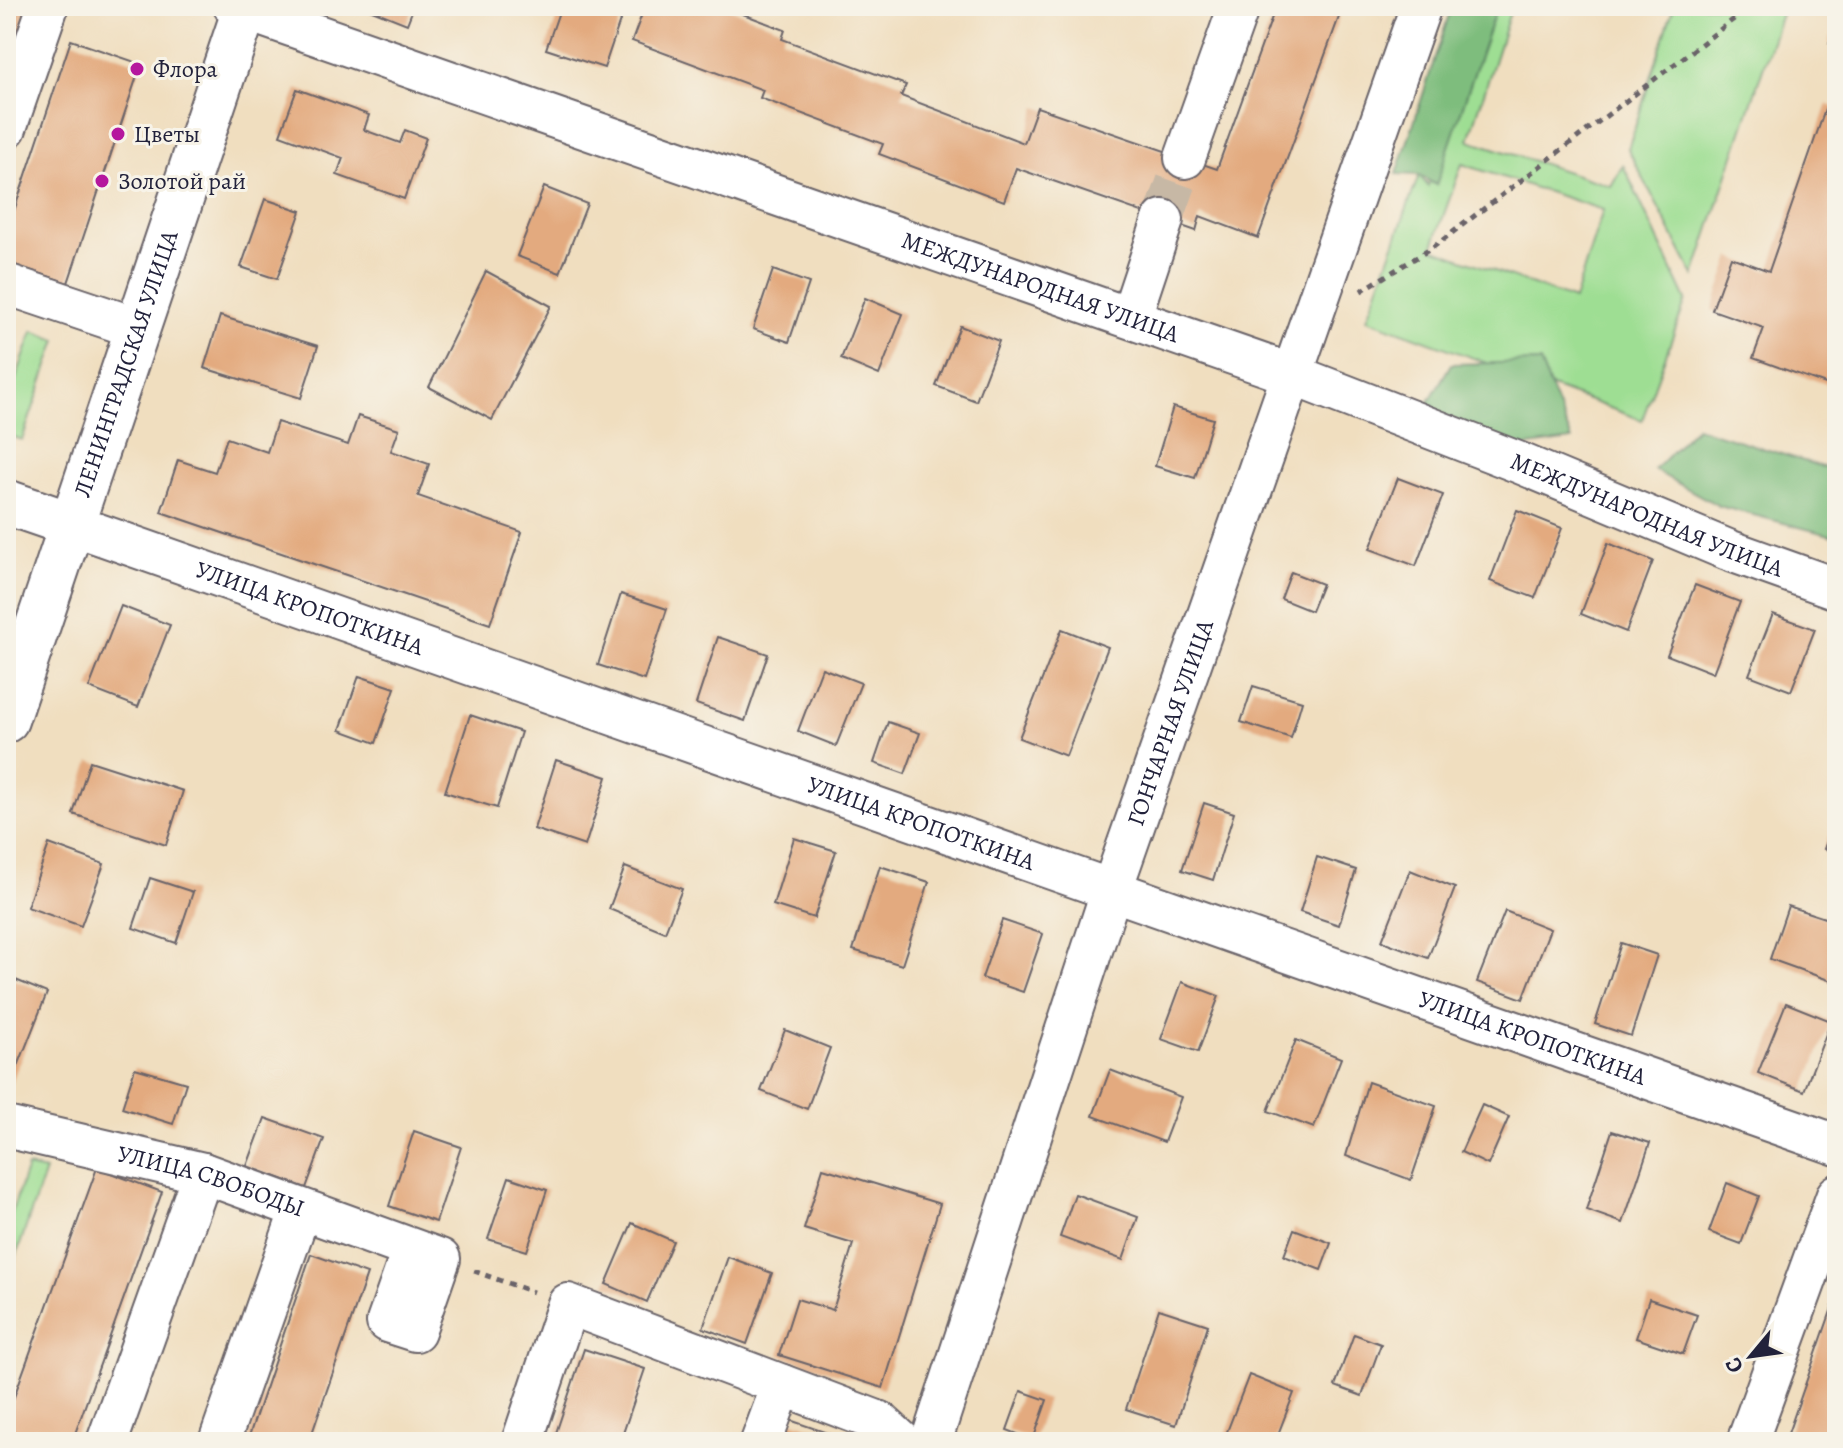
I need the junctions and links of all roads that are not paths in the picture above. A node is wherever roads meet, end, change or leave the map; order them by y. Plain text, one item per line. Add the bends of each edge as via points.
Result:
1 (48, 6) edge
2 (1239, 6) edge
3 (1421, 6) edge
4 (242, 7) edge
5 (6, 128) edge
6 (1185, 158) tunnel mouth
7 (1163, 220) tunnel mouth
8 (6, 284) edge
9 (1131, 316) junction
10 (137, 328) junction
11 (1293, 375) junction
12 (6, 502) edge
13 (70, 524) junction
14 (1837, 589) edge
15 (6, 720) edge
16 (1112, 889) junction
17 (6, 1127) edge
18 (1837, 1145) edge
19 (203, 1173) junction
20 (1837, 1195) edge
21 (301, 1209) junction
22 (426, 1255) road end
23 (782, 1385) junction
24 (107, 1442) edge
25 (219, 1442) edge
26 (522, 1442) edge
27 (761, 1442) edge
28 (902, 1442) edge
29 (931, 1442) edge
30 (1747, 1442) edge

1 - 5 street
2 - 6 street
3 - 11 street, ГОНЧАРНАЯ УЛИЦА
4 - 9 street, МЕЖДУНАРОДНАЯ УЛИЦА
4 - 10 main road, ЛЕНИНГРАДСКАЯ УЛИЦА
7 - 9 street
8 - 10 street
9 - 11 street, МЕЖДУНАРОДНАЯ УЛИЦА
10 - 13 main road, ЛЕНИНГРАДСКАЯ УЛИЦА
11 - 14 street, МЕЖДУНАРОДНАЯ УЛИЦА
11 - 16 street, ГОНЧАРНАЯ УЛИЦА
12 - 13 main road, УЛИЦА КРОПОТКИНА
13 - 15 main road, ЛЕНИНГРАДСКАЯ УЛИЦА
13 - 16 street, УЛИЦА КРОПОТКИНА
16 - 18 street, УЛИЦА КРОПОТКИНА
16 - 29 street, ГОНЧАРНАЯ УЛИЦА
17 - 19 street, УЛИЦА СВОБОДЫ
19 - 21 street, УЛИЦА СВОБОДЫ
19 - 24 street
20 - 30 street
21 - 22 street, УЛИЦА СВОБОДЫ
21 - 25 street
23 - 26 street via 568,1304
23 - 27 street
23 - 28 street via 880,1422

